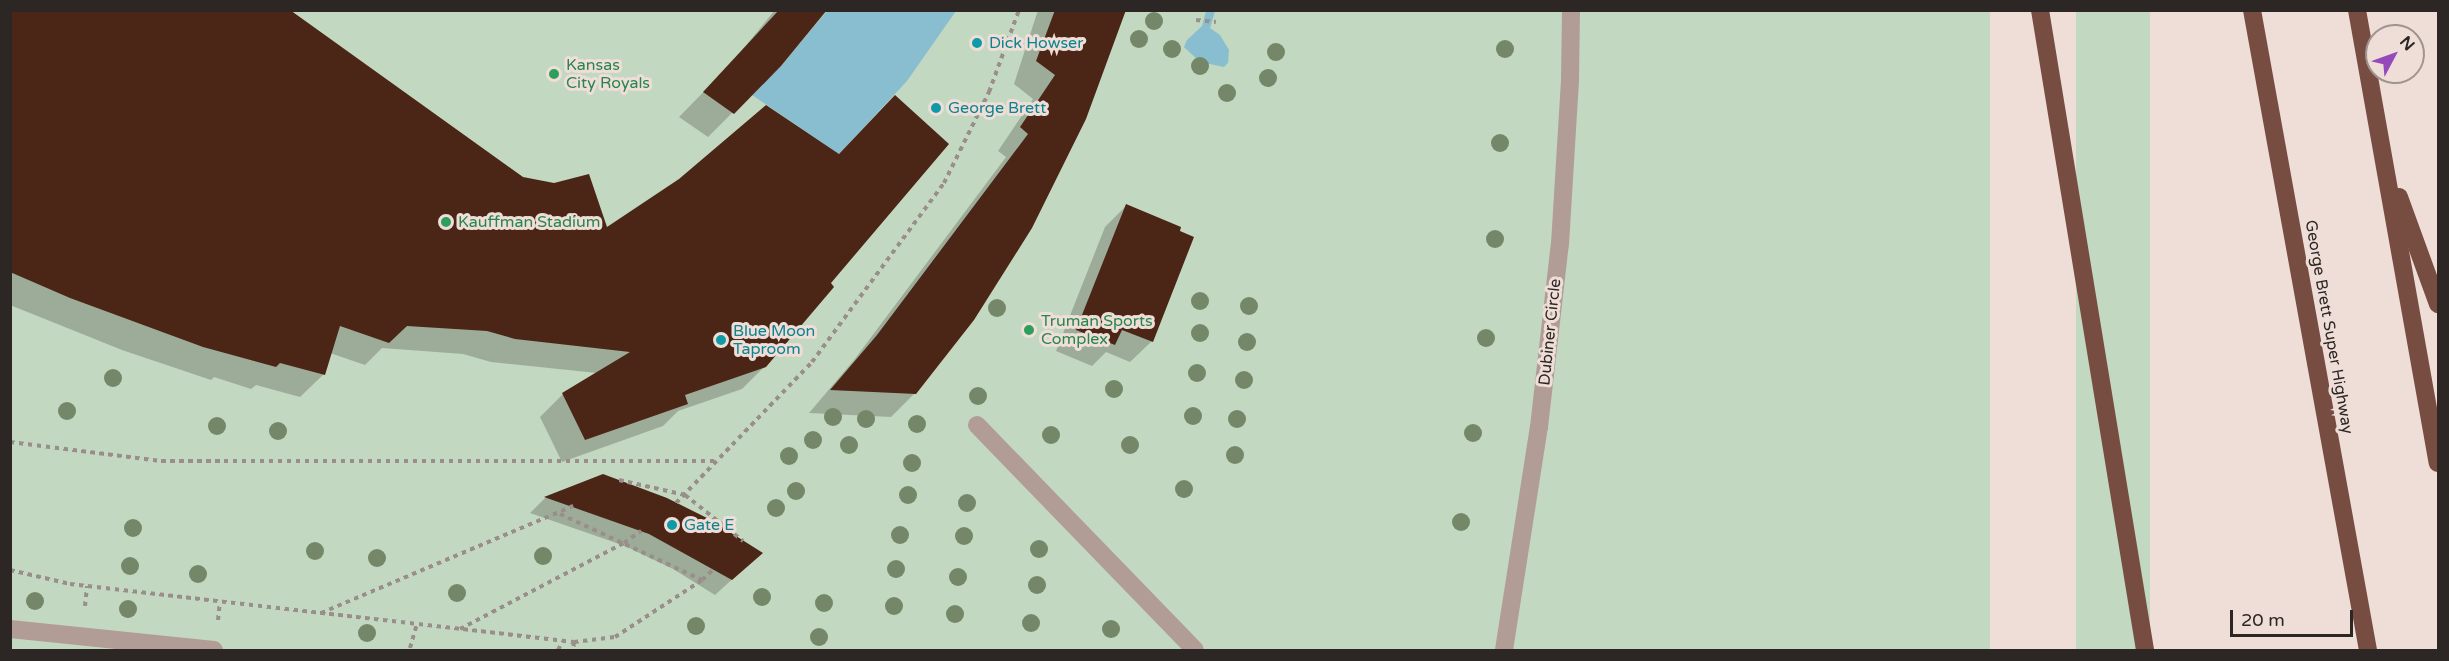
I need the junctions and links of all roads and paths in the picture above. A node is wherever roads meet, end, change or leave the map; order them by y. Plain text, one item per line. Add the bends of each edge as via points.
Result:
1 (1019, 10) edge
2 (1571, 10) edge
3 (2040, 10) edge
4 (2252, 10) edge
5 (2357, 10) edge
6 (1196, 20) dead end
7 (1216, 22) dead end
8 (2382, 150) junction
9 (2439, 304) edge
10 (977, 425) dead end
11 (10, 442) edge
12 (718, 461) junction
13 (2439, 463) edge
14 (619, 480) dead end
15 (685, 495) junction
16 (676, 503) dead end
17 (573, 506) dead end
18 (559, 513) junction
19 (641, 531) dead end
20 (743, 541) dead end
21 (624, 543) junction
22 (714, 569) dead end
23 (10, 570) edge
24 (702, 580) junction
25 (87, 586) junction
26 (220, 602) junction
27 (84, 613) dead end
28 (320, 613) junction
29 (218, 624) dead end
30 (417, 624) junction
31 (10, 629) edge
32 (460, 629) junction
33 (564, 641) junction
34 (574, 642) junction
35 (410, 648) dead end
36 (214, 651) edge
37 (558, 651) edge
38 (573, 651) edge
39 (1195, 651) edge
40 (1504, 651) edge
41 (2145, 651) edge
42 (2368, 651) edge

1 - 12 path via 989,92 944,183 812,362
2 - 40 street, Dubiner Circle via 1560,244 1539,428
3 - 41 highway
4 - 42 highway, George Brett Super Highway
5 - 8 highway
6 - 7 path
8 - 9 highway
8 - 13 highway
10 - 39 street
11 - 12 path via 161,461
12 - 15 path
14 - 15 path
15 - 16 path
15 - 20 path
17 - 18 path
18 - 21 path
18 - 28 path
19 - 21 path
21 - 24 path
21 - 32 path
22 - 24 path
23 - 25 path
24 - 34 path via 615,637
25 - 26 path
25 - 27 path
26 - 28 path
26 - 29 path
28 - 30 path
30 - 32 path
30 - 35 path
31 - 36 street
32 - 33 path
33 - 34 path
33 - 37 path
34 - 38 path

